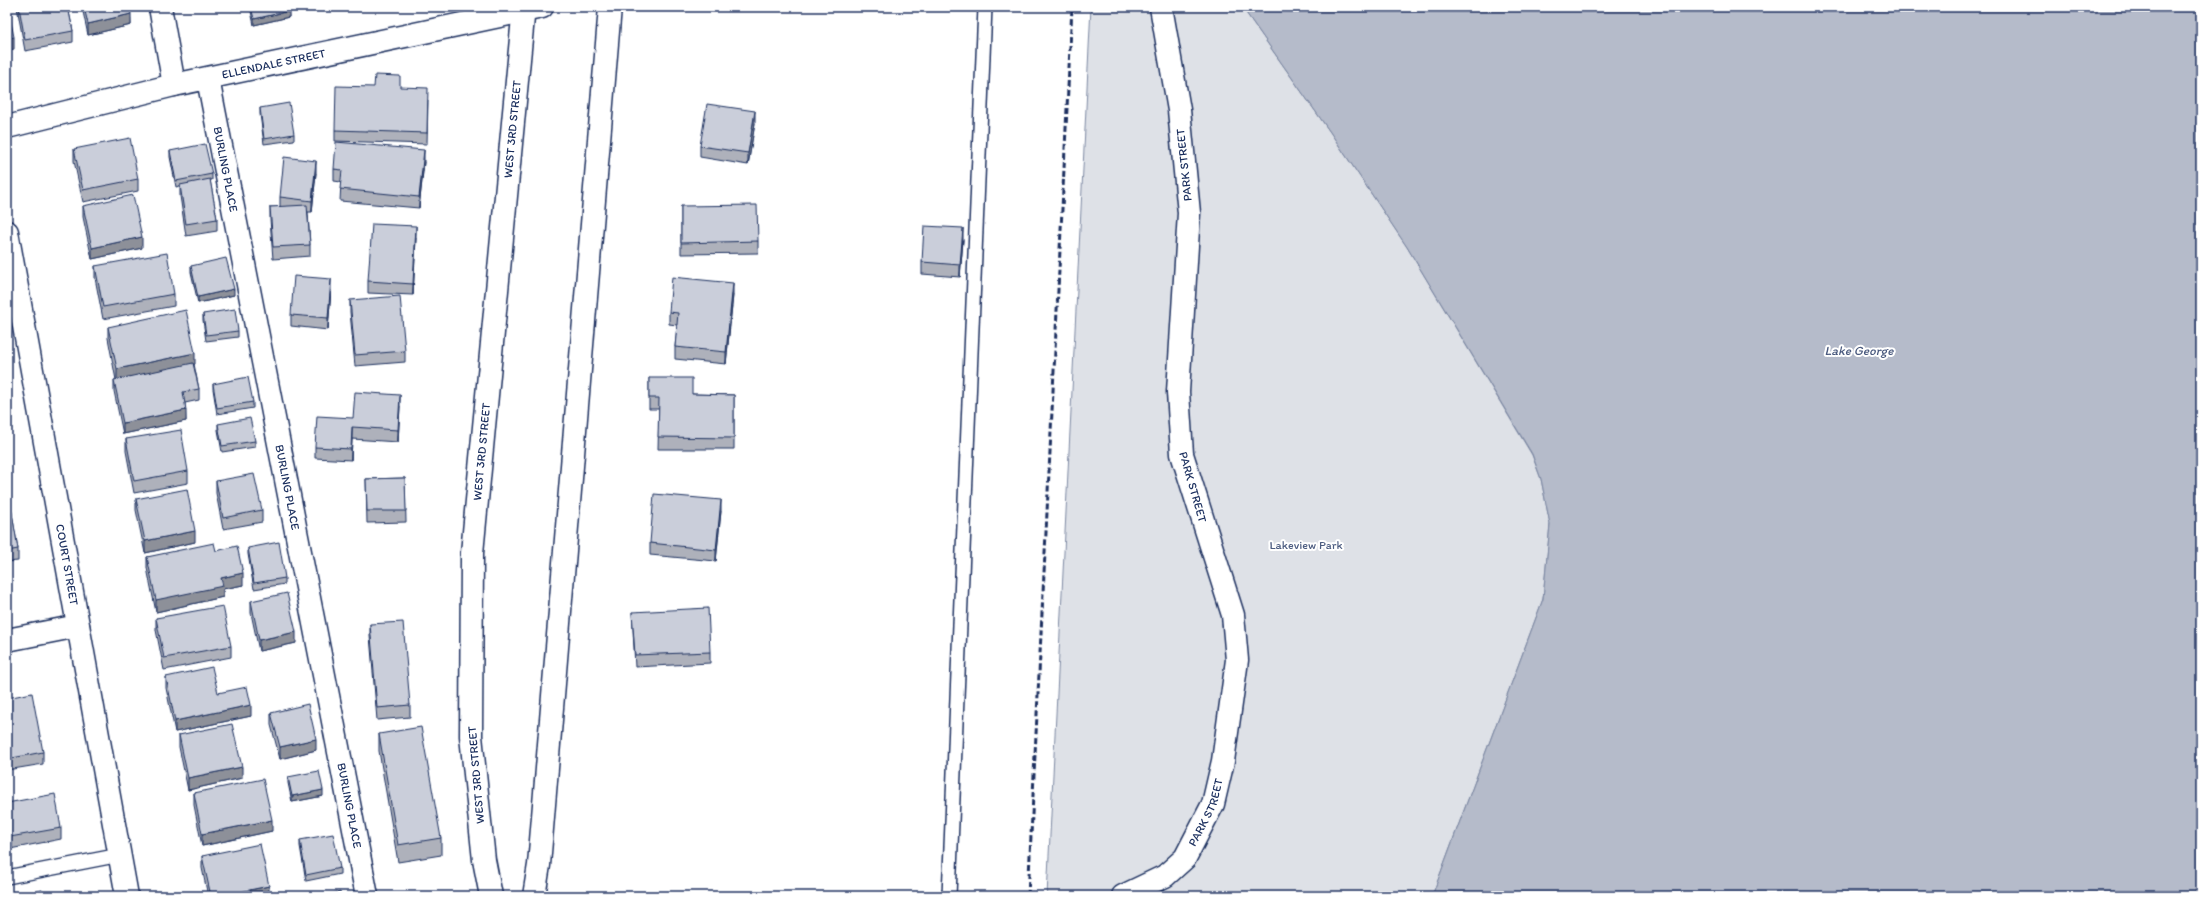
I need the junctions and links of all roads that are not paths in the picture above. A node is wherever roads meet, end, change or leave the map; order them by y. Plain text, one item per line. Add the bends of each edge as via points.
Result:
1 (160, 7) edge
2 (610, 7) edge
3 (985, 7) edge
4 (1161, 7) edge
5 (529, 8) edge
6 (208, 79) junction
7 (174, 85) junction
8 (7, 127) edge
9 (7, 232) edge
10 (78, 626) junction
11 (7, 640) edge
12 (120, 855) junction
13 (7, 877) edge
14 (127, 896) edge
15 (368, 896) edge
16 (491, 896) edge
17 (534, 896) edge
18 (949, 896) edge
19 (1123, 896) edge

1 - 7 street
2 - 17 street via 565,566
3 - 18 lane
4 - 19 street, PARK STREET via 1179,110 1189,214 1178,392 1182,454 1233,615 1237,660 1223,761 1213,804 1185,858 1165,876
5 - 6 street, ELLENDALE STREET
5 - 16 street, WEST 3RD STREET via 472,553 471,736 484,860
6 - 7 street, ELLENDALE STREET
6 - 15 street, BURLING PLACE
7 - 8 street, ELLENDALE STREET
9 - 10 street, COURT STREET
10 - 11 street
10 - 12 street, COURT STREET
12 - 13 lane
12 - 14 street, COURT STREET

